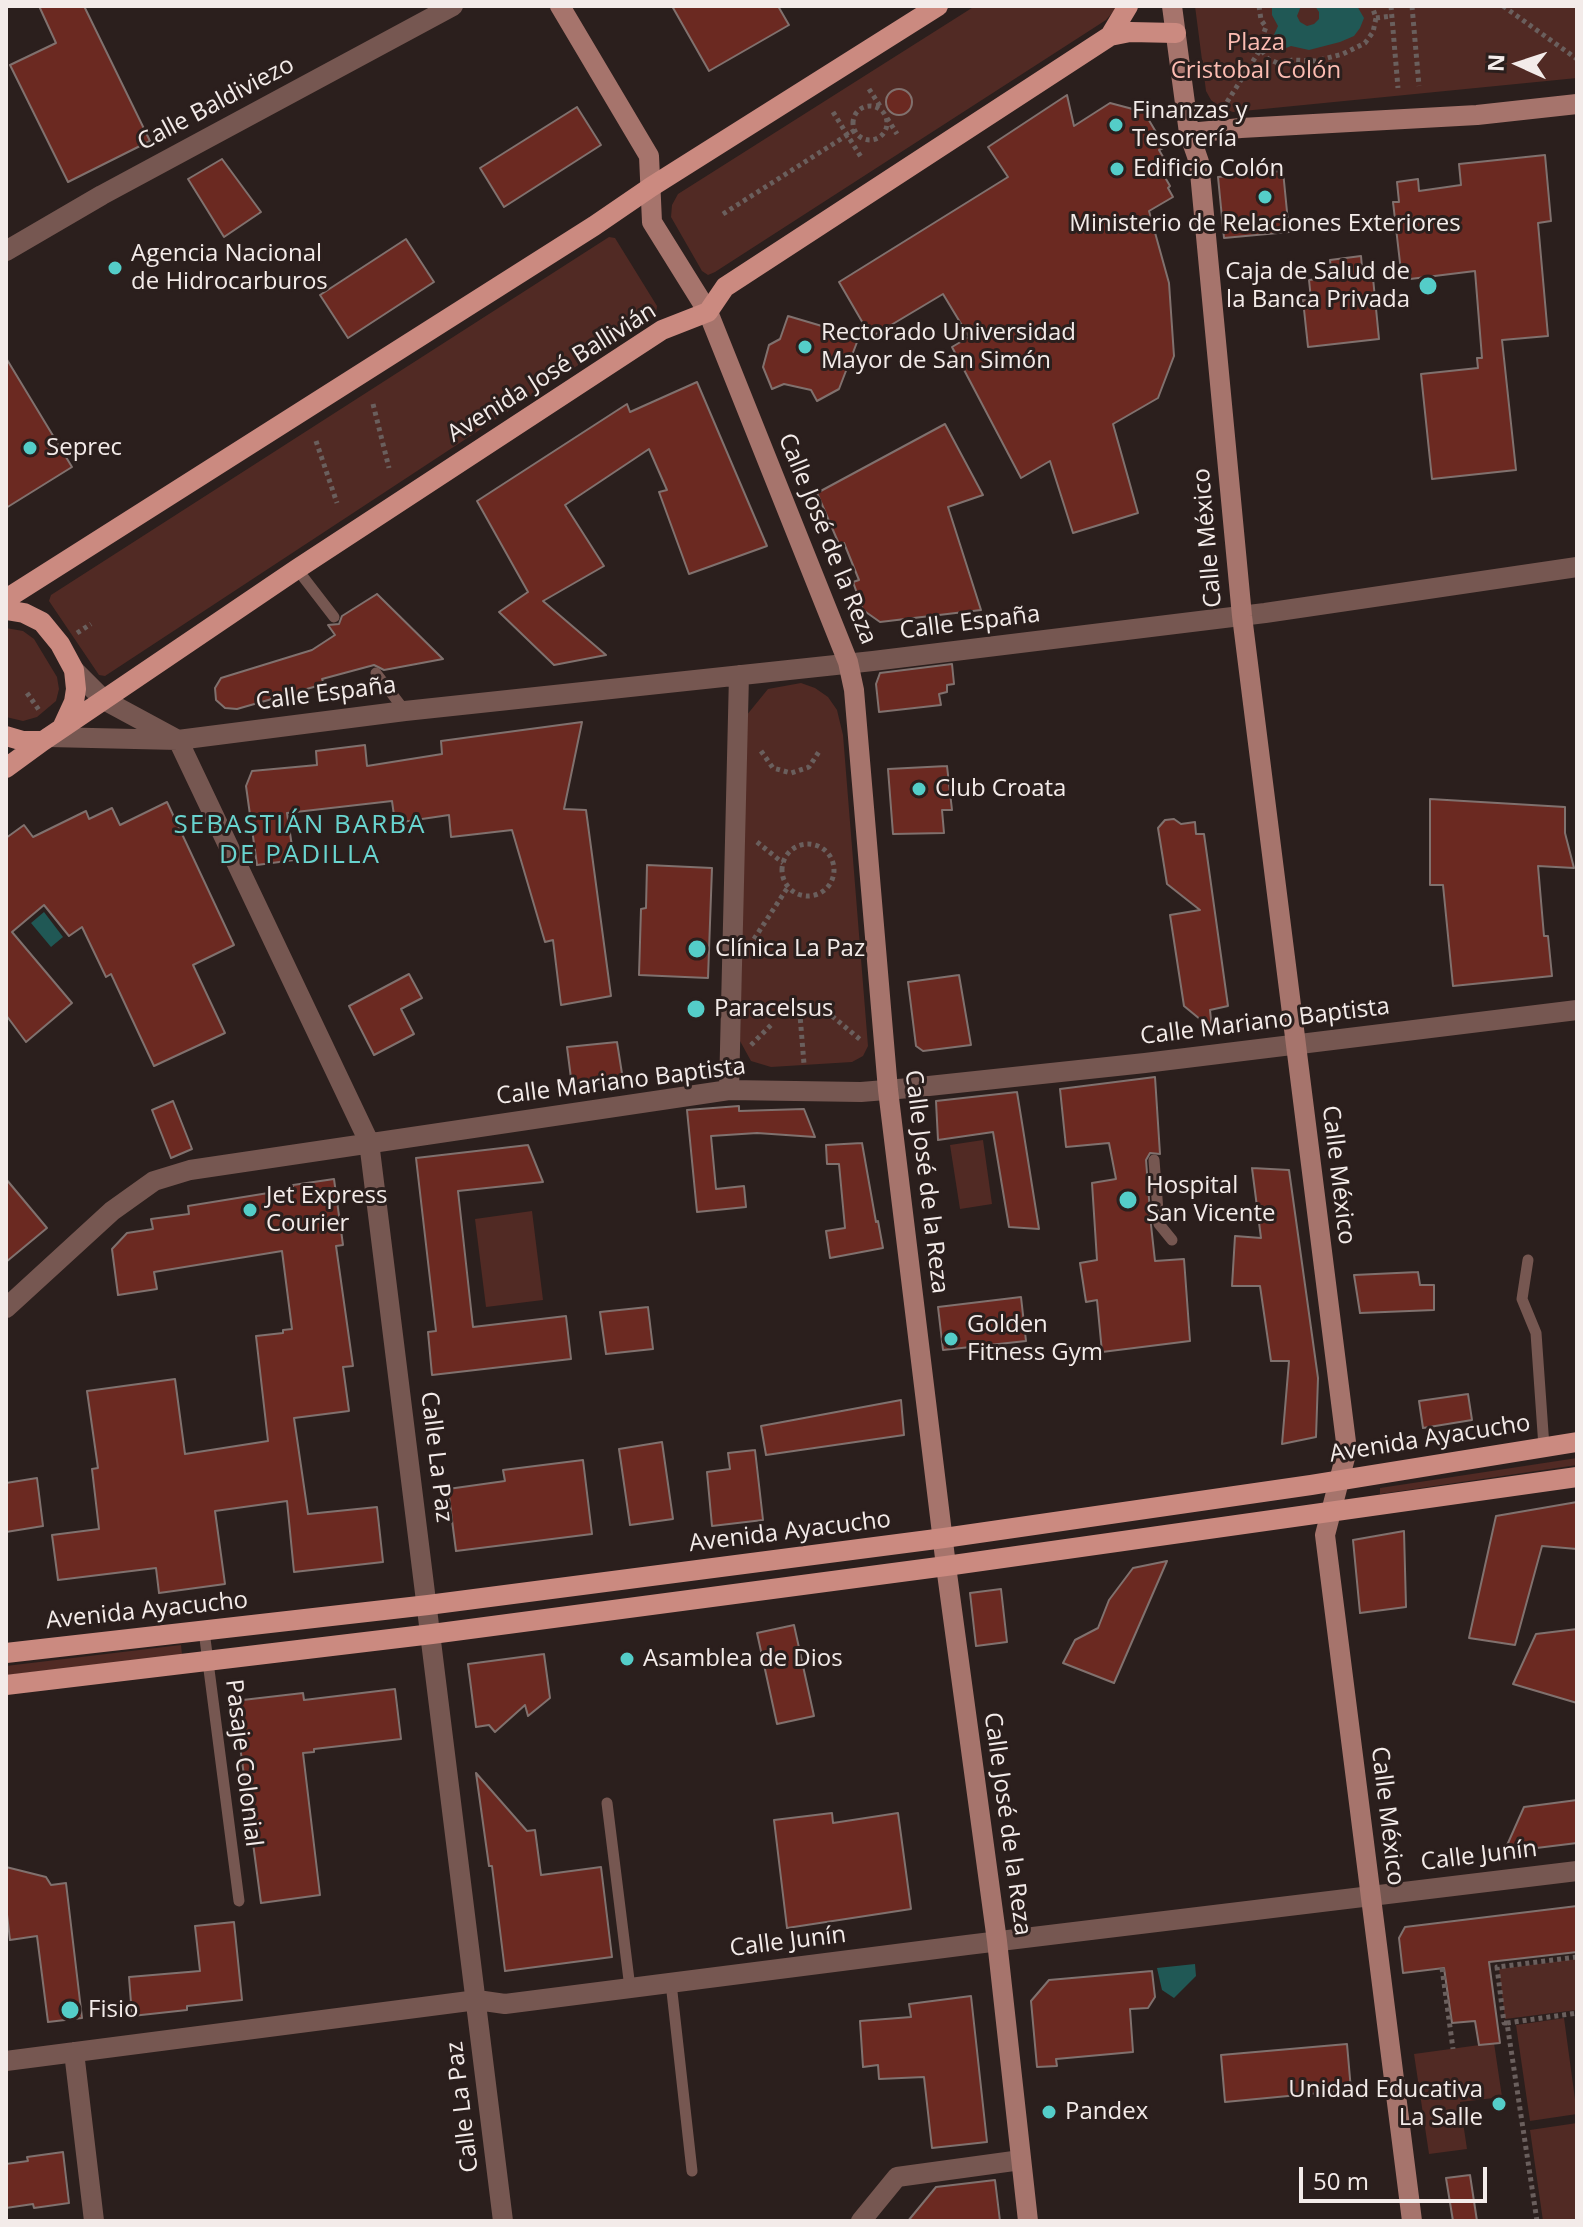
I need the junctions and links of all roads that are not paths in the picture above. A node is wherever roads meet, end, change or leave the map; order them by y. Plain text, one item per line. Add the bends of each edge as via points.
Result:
1 (453, 6) edge
2 (560, 6) edge
3 (938, 6) edge
4 (1128, 6) edge
5 (1172, 6) edge
6 (1176, 33) junction
7 (1110, 36) junction
8 (1577, 104) edge
9 (1189, 133) junction
10 (651, 187) junction
11 (6, 251) edge
12 (708, 312) junction
13 (1577, 567) edge
14 (297, 569) junction
15 (6, 599) edge
16 (6, 610) edge
17 (1242, 616) junction
18 (334, 617) dead end
19 (848, 662) junction
20 (74, 670) junction
21 (376, 673) dead end
22 (739, 675) junction
23 (104, 700) junction
24 (405, 711) junction
25 (51, 735) junction
26 (6, 736) edge
27 (178, 740) junction
28 (6, 768) edge
29 (1577, 1010) edge
30 (1294, 1044) junction
31 (729, 1090) junction
32 (888, 1090) junction
33 (369, 1142) junction
34 (1154, 1160) dead end
35 (1172, 1240) dead end
36 (1528, 1260) dead end
37 (6, 1308) edge
38 (1577, 1442) edge
39 (1544, 1447) junction
40 (1577, 1477) edge
41 (1340, 1480) junction
42 (1333, 1510) junction
43 (944, 1538) junction
44 (946, 1566) junction
45 (668, 1574) junction
46 (672, 1602) junction
47 (428, 1605) junction
48 (204, 1631) junction
49 (432, 1634) junction
50 (6, 1653) edge
51 (208, 1661) junction
52 (6, 1685) edge
53 (607, 1803) dead end
54 (1577, 1871) edge
55 (1371, 1895) junction
56 (239, 1901) dead end
57 (997, 1941) junction
58 (671, 1983) junction
59 (630, 1988) junction
60 (477, 2000) junction
61 (74, 2052) junction
62 (6, 2061) edge
63 (1021, 2160) junction
64 (692, 2171) dead end
65 (94, 2221) edge
66 (503, 2221) edge
67 (861, 2221) edge
68 (1028, 2221) edge
69 (1412, 2221) edge

1 - 11 street, Calle Baldiviezo
2 - 10 main road, Calle José de la Reza via 649,156
3 - 10 main road
4 - 7 main road
5 - 6 main road
6 - 7 main road, Avenida José Ballivián
6 - 9 main road
7 - 12 main road, Avenida José Ballivián via 725,287
8 - 9 main road
9 - 17 main road, Calle México via 1199,162
10 - 12 main road, Calle José de la Reza via 652,222
10 - 15 main road
12 - 14 main road, Avenida José Ballivián via 662,330
12 - 19 main road, Calle José de la Reza
13 - 17 street, Calle España
14 - 18 lane
14 - 23 main road, Avenida José Ballivián
16 - 20 main road via 42,622
17 - 19 street, Calle España
17 - 30 main road, Calle México
19 - 22 street, Calle España
19 - 32 main road, Calle José de la Reza
20 - 23 street
20 - 25 main road via 74,702
21 - 24 lane
22 - 24 street, Calle España
22 - 31 street
23 - 25 main road, Avenida José Ballivián
23 - 27 street
24 - 27 street, Calle España
25 - 26 main road via 23,741
25 - 27 street
25 - 28 main road, Avenida José Ballivián
27 - 33 street, Calle La Paz
29 - 30 street, Calle Mariano Baptista
30 - 32 street, Calle Mariano Baptista via 1145,1071
30 - 41 main road, Calle México via 1347,1450
31 - 32 street, Calle Mariano Baptista
31 - 33 street, Calle Mariano Baptista
32 - 43 main road, Calle José de la Reza
33 - 37 street, Calle Mariano Baptista via 190,1170 154,1181 112,1211
33 - 47 street, Calle La Paz
34 - 35 lane via 1159,1224
36 - 39 lane via 1522,1299 1536,1333
38 - 39 main road, Avenida Ayacucho
39 - 41 main road, Avenida Ayacucho
40 - 42 main road
41 - 42 main road, Calle México
41 - 43 main road, Avenida Ayacucho
42 - 44 main road
42 - 55 main road, Calle México via 1325,1535
43 - 44 main road, Calle José de la Reza
43 - 45 main road, Avenida Ayacucho
44 - 46 main road
44 - 57 main road, Calle José de la Reza
45 - 46 main road
45 - 47 main road, Avenida Ayacucho
46 - 49 main road
47 - 48 main road, Avenida Ayacucho
47 - 49 street, Calle La Paz
48 - 50 main road, Avenida Ayacucho
48 - 51 lane, Pasaje Colonial
49 - 51 main road
49 - 60 street, Calle La Paz
51 - 52 main road
51 - 56 lane, Pasaje Colonial
53 - 59 lane
54 - 55 street, Calle Junín
55 - 57 street, Calle Junín
55 - 69 main road, Calle México
57 - 58 street, Calle Junín
57 - 63 main road, Calle José de la Reza
58 - 59 street, Calle Junín
58 - 64 lane
59 - 60 street, Calle Junín via 505,2004
60 - 61 street, Calle Junín
60 - 66 street, Calle La Paz
61 - 62 street, Calle Junín
61 - 65 street
63 - 67 street via 897,2177
63 - 68 main road, Calle José de la Reza

